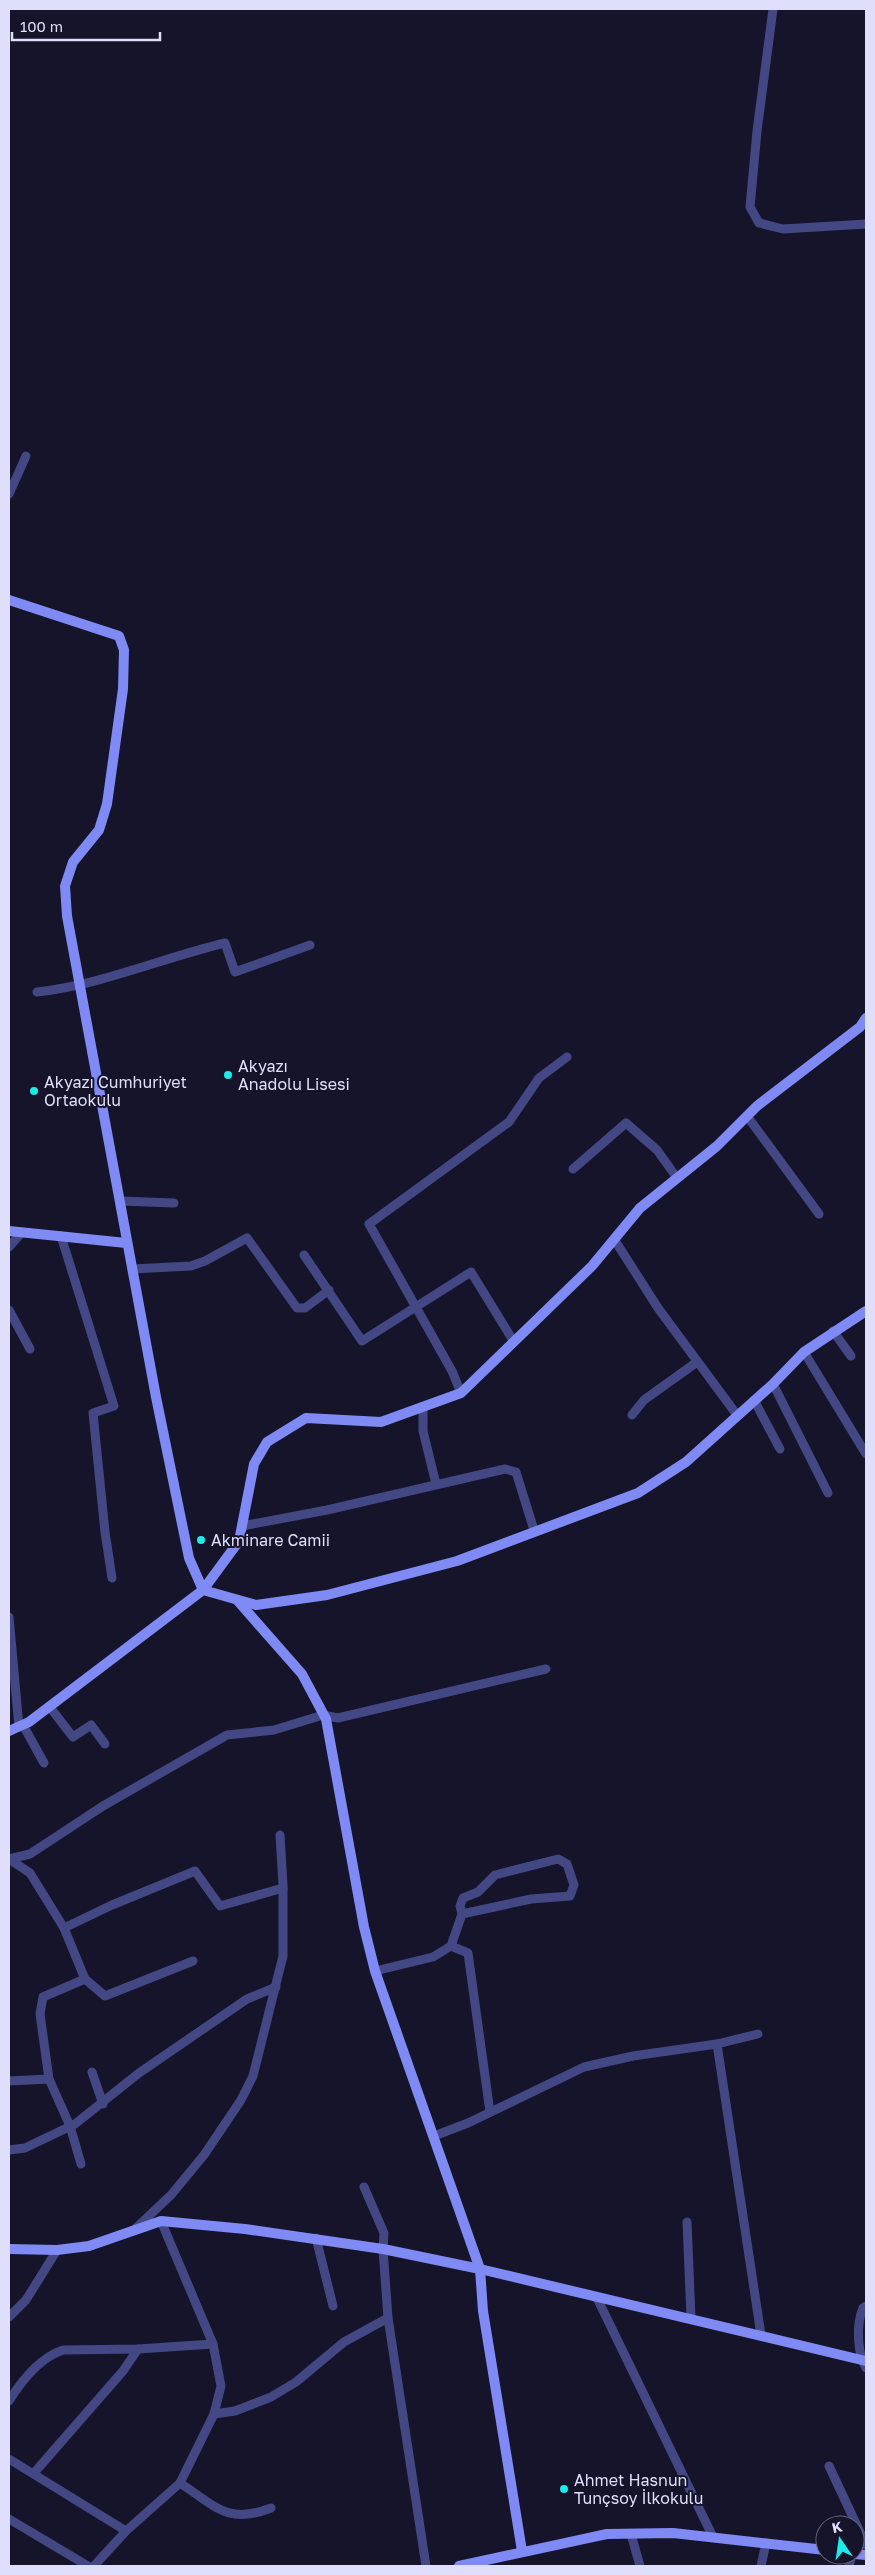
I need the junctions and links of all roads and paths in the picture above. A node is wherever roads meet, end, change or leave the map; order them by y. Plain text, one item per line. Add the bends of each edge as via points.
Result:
1 (773, 9) edge
2 (866, 224) edge
3 (26, 456) dead end
4 (9, 494) edge
5 (9, 600) edge
6 (310, 944) dead end
7 (78, 986) junction
8 (37, 992) dead end
9 (866, 1018) edge
10 (567, 1057) dead end
11 (747, 1116) junction
12 (573, 1169) dead end
13 (676, 1178) junction
14 (120, 1201) junction
15 (174, 1203) dead end
16 (819, 1214) dead end
17 (9, 1231) edge
18 (22, 1232) junction
19 (60, 1236) junction
20 (614, 1239) junction
21 (126, 1243) junction
22 (9, 1247) edge
23 (304, 1255) dead end
24 (132, 1269) junction
25 (328, 1290) junction
26 (416, 1308) junction
27 (9, 1310) edge
28 (866, 1311) edge
29 (833, 1331) junction
30 (514, 1342) junction
31 (30, 1349) dead end
32 (804, 1352) junction
33 (851, 1356) dead end
34 (697, 1362) junction
35 (773, 1384) junction
36 (461, 1393) junction
37 (754, 1400) junction
38 (423, 1407) junction
39 (632, 1415) dead end
40 (738, 1415) junction
41 (780, 1449) dead end
42 (866, 1454) edge
43 (436, 1484) junction
44 (828, 1493) dead end
45 (242, 1526) junction
46 (534, 1530) junction
47 (112, 1578) dead end
48 (204, 1590) junction
49 (237, 1600) junction
50 (9, 1617) edge
51 (546, 1668) dead end
52 (50, 1706) junction
53 (323, 1715) junction
54 (21, 1726) junction
55 (9, 1731) edge
56 (106, 1744) dead end
57 (44, 1763) dead end
58 (280, 1835) dead end
59 (9, 1859) edge
60 (283, 1888) junction
61 (462, 1914) junction
62 (64, 1928) junction
63 (451, 1946) junction
64 (192, 1961) dead end
65 (375, 1971) junction
66 (85, 1979) junction
67 (276, 1987) junction
68 (758, 2034) dead end
69 (717, 2044) junction
70 (92, 2072) dead end
71 (49, 2079) junction
72 (9, 2081) edge
73 (103, 2104) junction
74 (490, 2112) junction
75 (70, 2126) junction
76 (434, 2136) junction
77 (9, 2150) edge
78 (81, 2164) dead end
79 (364, 2187) dead end
80 (161, 2222) junction
81 (687, 2222) dead end
82 (135, 2229) junction
83 (316, 2238) junction
84 (9, 2249) edge
85 (383, 2249) junction
86 (57, 2250) junction
87 (480, 2269) junction
88 (597, 2298) junction
89 (333, 2306) dead end
90 (866, 2306) edge
91 (9, 2318) edge
92 (388, 2318) junction
93 (692, 2318) junction
94 (761, 2335) junction
95 (213, 2344) junction
96 (138, 2349) junction
97 (865, 2363) edge
98 (9, 2401) edge
99 (214, 2414) junction
100 (9, 2459) edge
101 (828, 2466) dead end
102 (34, 2473) junction
103 (180, 2483) junction
104 (271, 2508) dead end
105 (9, 2519) edge
106 (126, 2530) junction
107 (631, 2534) junction
108 (713, 2537) junction
109 (766, 2543) junction
110 (866, 2545) edge
111 (815, 2549) edge
112 (522, 2551) junction
113 (88, 2566) edge
114 (94, 2566) edge
115 (426, 2566) edge
116 (459, 2566) edge
117 (640, 2566) edge
118 (761, 2566) edge

1 - 2 street via 750,207 759,223 783,229
3 - 4 street
5 - 7 street via 119,636 124,650 123,689 107,804 100,830 73,862 65,886
6 - 7 street via 235,972 225,943 178,954
7 - 8 street
7 - 14 street
9 - 11 street via 860,1027
10 - 26 street via 538,1078 508,1122 369,1224
11 - 13 street
11 - 16 street
12 - 13 street via 626,1123 657,1150
13 - 20 street via 640,1208
14 - 15 street
14 - 21 street
17 - 18 street
18 - 19 street
18 - 22 street
19 - 21 street
19 - 47 street via 114,1406 93,1414
20 - 30 street via 592,1266
20 - 34 street
21 - 24 street
23 - 25 street
24 - 25 street via 191,1266 247,1238 297,1308 305,1308
24 - 48 street via 189,1558
25 - 26 street via 362,1342
26 - 30 street via 471,1272
26 - 36 street
27 - 31 street
28 - 29 street
29 - 32 street
29 - 33 street
30 - 36 street
32 - 35 street
32 - 42 street
34 - 39 street via 644,1400
34 - 40 street
35 - 37 street
35 - 44 street
36 - 38 street
37 - 40 street
37 - 41 street
38 - 43 street via 423,1432
38 - 45 street via 381,1422 306,1418 267,1442 254,1464
40 - 46 street via 686,1462 638,1493
43 - 45 street
43 - 46 street via 505,1469 516,1472
45 - 48 street via 239,1541
46 - 49 street via 457,1561 327,1595 256,1605
48 - 49 street
48 - 52 street
49 - 53 street via 302,1674
50 - 54 street
51 - 53 street via 338,1718
52 - 54 street
52 - 56 street via 73,1737 91,1725
53 - 59 street via 274,1730 227,1735 103,1806 30,1854
53 - 65 street
54 - 55 street
54 - 57 street
58 - 60 street
59 - 62 street via 30,1872
60 - 62 street via 220,1906 195,1871 112,1904
60 - 67 street via 283,1956
61 - 61 street via 570,1896 574,1885 567,1864 558,1859 495,1875 478,1892 463,1898
61 - 63 street
62 - 66 street
63 - 65 street via 433,1957
63 - 74 street via 468,1953
64 - 66 street via 105,1996
65 - 76 street
66 - 71 street via 44,1997 40,2014
67 - 73 street via 247,1999 139,2073
67 - 82 street via 253,2076 241,2100 204,2155
68 - 69 street
69 - 74 street via 632,2056 584,2067
69 - 94 street
70 - 73 street
71 - 72 street
71 - 75 street
73 - 75 street
74 - 76 street
75 - 77 street via 25,2148
75 - 78 street
76 - 87 street
79 - 85 street via 384,2233
80 - 82 street
80 - 83 street
80 - 95 street
81 - 93 street
82 - 86 street via 88,2246
83 - 85 street
83 - 89 street
84 - 86 street
85 - 87 street
85 - 92 street
86 - 91 street via 26,2300
87 - 88 street
87 - 112 street via 483,2311
88 - 93 street
88 - 108 street
90 - 97 street via 859,2319
92 - 99 street via 344,2342 296,2382 272,2397 235,2411
92 - 115 street
93 - 94 street
94 - 97 street
95 - 96 street
95 - 99 street via 221,2386
96 - 98 street via 63,2350 51,2354 38,2363
96 - 102 street via 123,2371
99 - 103 street
100 - 102 street
101 - 110 street
102 - 106 street
103 - 104 street via 224,2513 252,2514
103 - 106 street
105 - 113 street
106 - 114 street
107 - 108 street via 673,2533
107 - 112 street via 607,2534
107 - 117 street
108 - 109 street
109 - 111 street
109 - 118 street
112 - 116 street

